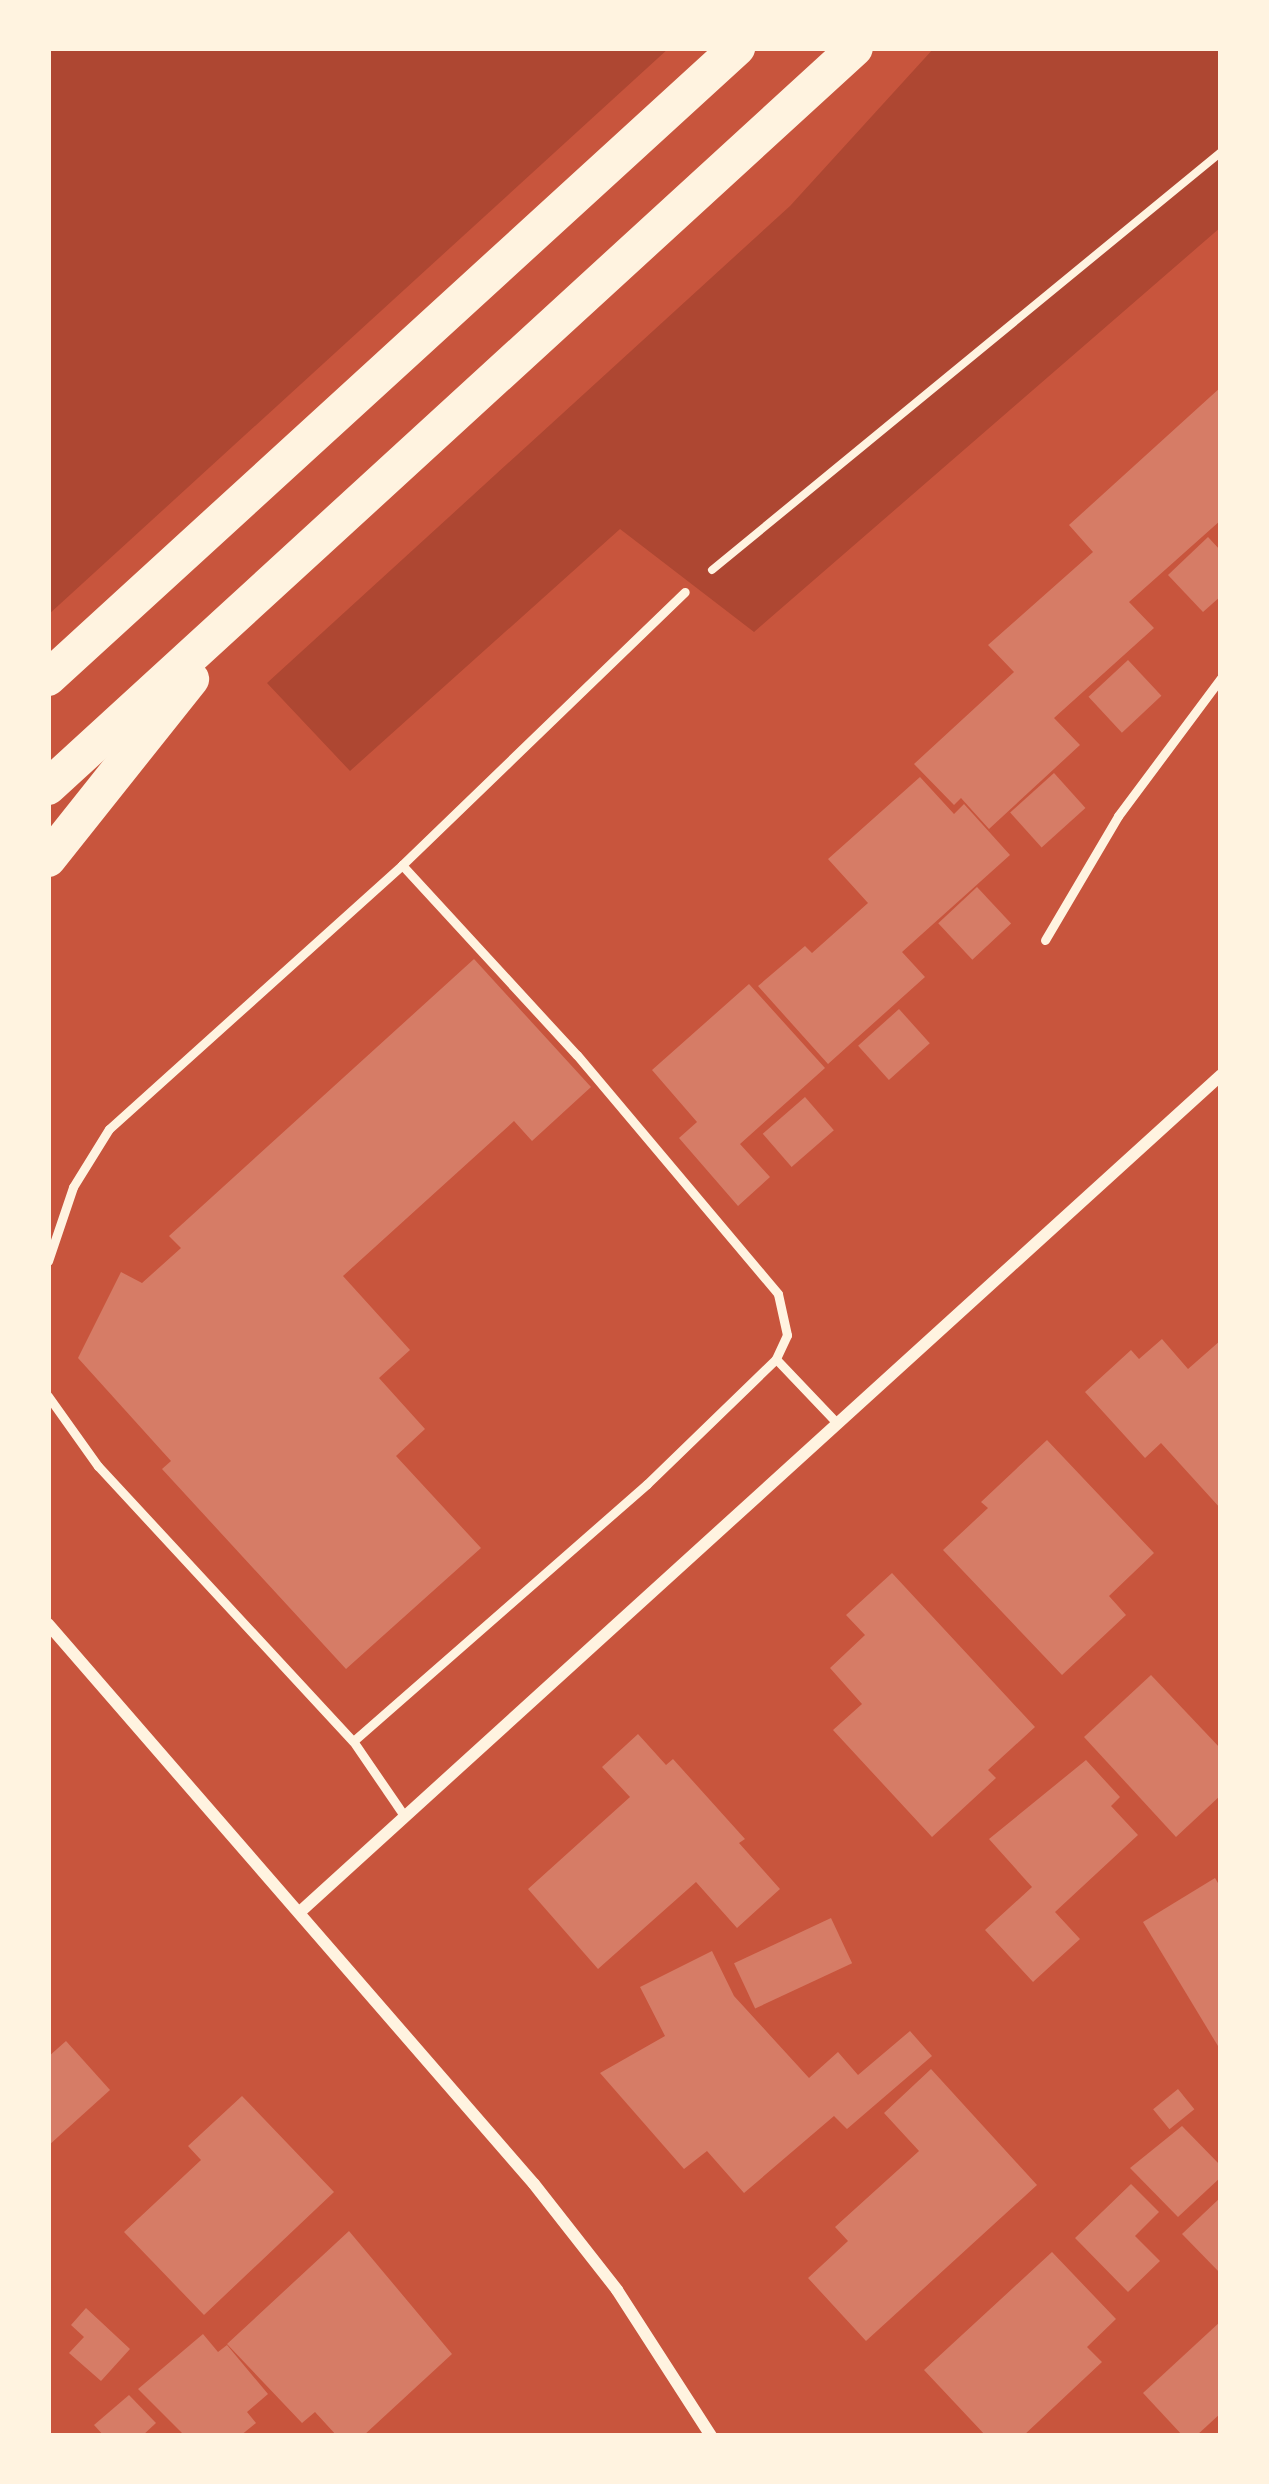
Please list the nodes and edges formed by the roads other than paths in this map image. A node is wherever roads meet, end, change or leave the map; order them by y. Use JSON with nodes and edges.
{"nodes":[{"id":1,"x":737,"y":48,"type":"edge"},
{"id":2,"x":855,"y":48,"type":"edge"},
{"id":3,"x":327,"y":531,"type":"junction"},
{"id":4,"x":685,"y":592,"type":"road end"},
{"id":5,"x":48,"y":678,"type":"edge"},
{"id":6,"x":1221,"y":678,"type":"edge"},
{"id":7,"x":48,"y":788,"type":"edge"},
{"id":8,"x":48,"y":859,"type":"edge"},
{"id":9,"x":402,"y":865,"type":"junction"},
{"id":10,"x":1045,"y":940,"type":"dead end"},
{"id":11,"x":1221,"y":1075,"type":"edge"},
{"id":12,"x":48,"y":1261,"type":"edge"},
{"id":13,"x":776,"y":1359,"type":"junction"},
{"id":14,"x":48,"y":1396,"type":"edge"},
{"id":15,"x":836,"y":1422,"type":"junction"},
{"id":16,"x":48,"y":1624,"type":"edge"},
{"id":17,"x":353,"y":1742,"type":"junction"},
{"id":18,"x":404,"y":1814,"type":"junction"},
{"id":19,"x":301,"y":1911,"type":"junction"},
{"id":20,"x":711,"y":2436,"type":"edge"}],
"edges":[{"from":1,"to":5,"type":"highway"},
{"from":2,"to":3,"type":"highway"},
{"from":3,"to":7,"type":"highway"},
{"from":3,"to":8,"type":"highway"},
{"from":4,"to":9,"type":"lane"},
{"from":6,"to":10,"type":"lane"},
{"from":9,"to":12,"type":"lane"},
{"from":9,"to":13,"type":"lane"},
{"from":11,"to":15,"type":"street"},
{"from":13,"to":15,"type":"lane"},
{"from":13,"to":17,"type":"lane"},
{"from":14,"to":17,"type":"lane"},
{"from":15,"to":18,"type":"street"},
{"from":16,"to":19,"type":"street"},
{"from":17,"to":18,"type":"lane"},
{"from":18,"to":19,"type":"street"},
{"from":19,"to":20,"type":"street"}]}
